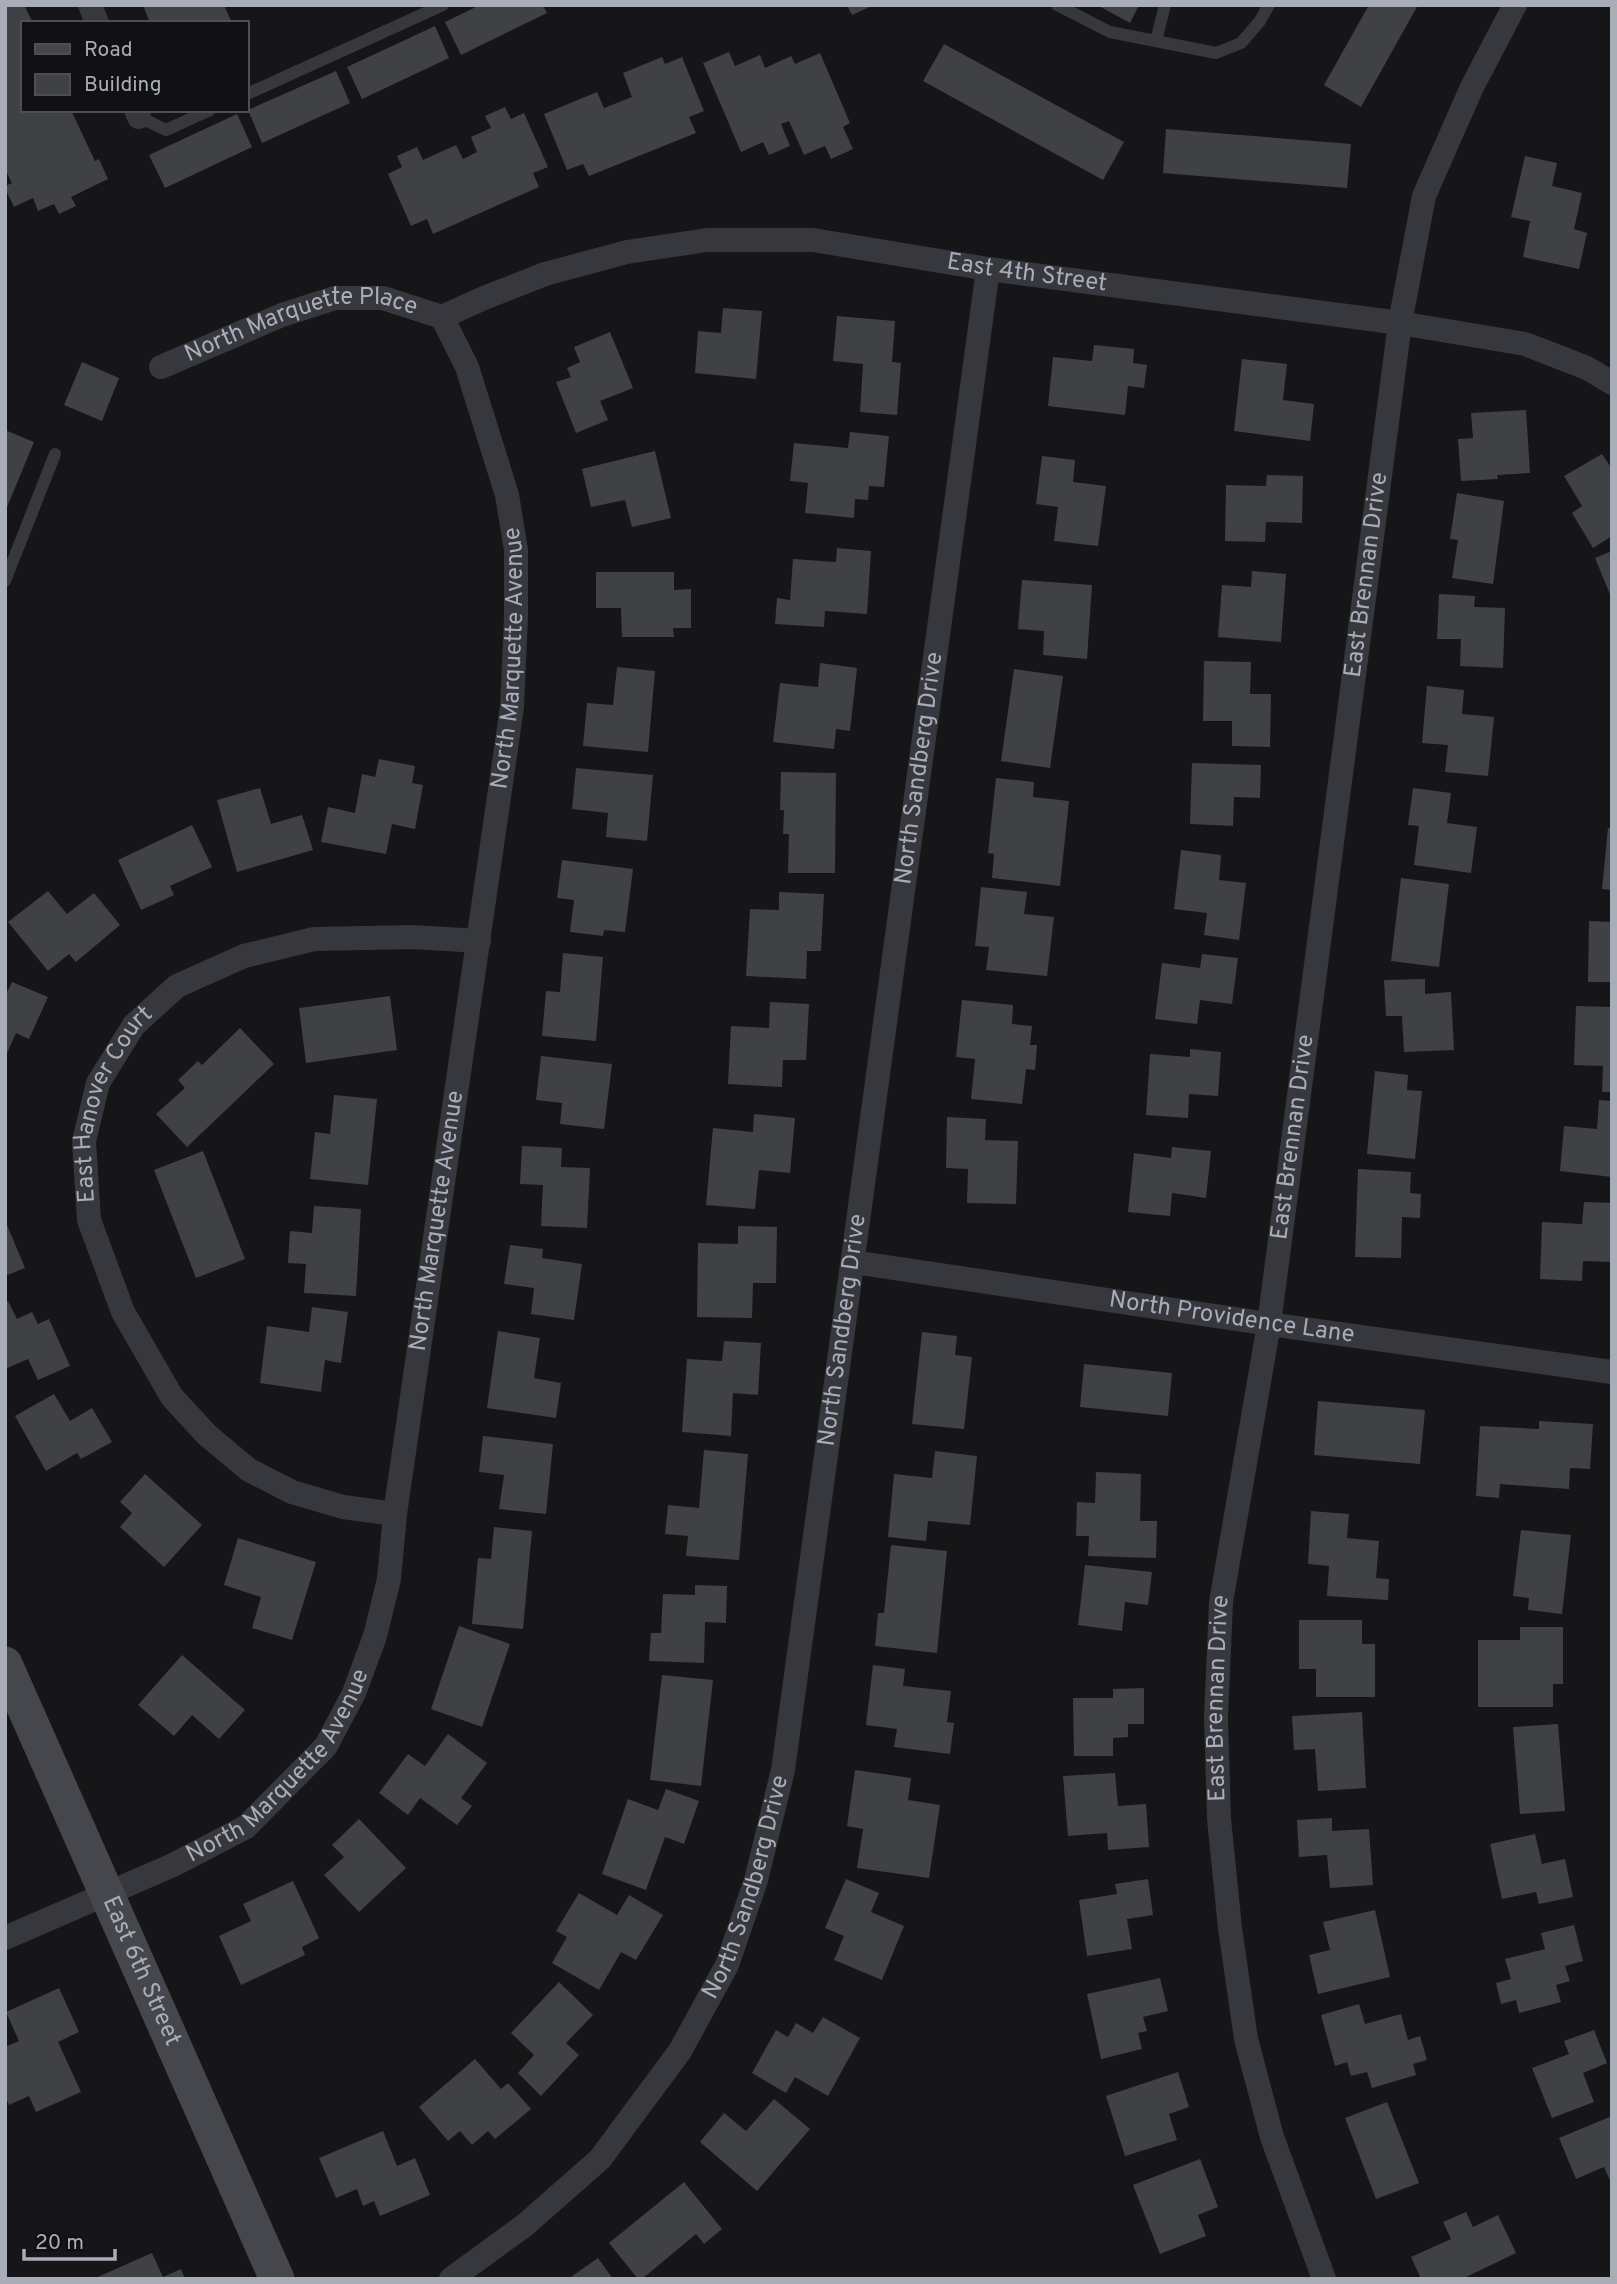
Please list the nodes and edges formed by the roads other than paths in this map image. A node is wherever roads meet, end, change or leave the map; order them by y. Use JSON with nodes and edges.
{"nodes":[{"id":1,"x":443,"y":5,"type":"edge"},
{"id":2,"x":1057,"y":5,"type":"edge"},
{"id":3,"x":1165,"y":5,"type":"edge"},
{"id":4,"x":1269,"y":5,"type":"edge"},
{"id":5,"x":1515,"y":5,"type":"edge"},
{"id":6,"x":1156,"y":41,"type":"junction"},
{"id":7,"x":248,"y":94,"type":"edge"},
{"id":8,"x":206,"y":112,"type":"edge"},
{"id":9,"x":137,"y":114,"type":"edge"},
{"id":10,"x":988,"y":269,"type":"junction"},
{"id":11,"x":442,"y":317,"type":"junction"},
{"id":12,"x":1400,"y":323,"type":"junction"},
{"id":13,"x":161,"y":367,"type":"dead end"},
{"id":14,"x":1612,"y":383,"type":"edge"},
{"id":15,"x":55,"y":454,"type":"dead end"},
{"id":16,"x":5,"y":581,"type":"edge"},
{"id":17,"x":480,"y":941,"type":"junction"},
{"id":18,"x":853,"y":1262,"type":"junction"},
{"id":19,"x":1269,"y":1324,"type":"junction"},
{"id":20,"x":1612,"y":1372,"type":"edge"},
{"id":21,"x":395,"y":1514,"type":"junction"},
{"id":22,"x":5,"y":1664,"type":"edge"},
{"id":23,"x":106,"y":1892,"type":"junction"},
{"id":24,"x":5,"y":1938,"type":"edge"},
{"id":25,"x":277,"y":2279,"type":"edge"},
{"id":26,"x":450,"y":2279,"type":"edge"},
{"id":27,"x":1324,"y":2279,"type":"edge"}],
"edges":[{"from":1,"to":7,"type":"lane"},
{"from":2,"to":6,"type":"lane"},
{"from":3,"to":6,"type":"lane"},
{"from":4,"to":6,"type":"lane"},
{"from":5,"to":12,"type":"street","name":"East Brennan Drive"},
{"from":8,"to":9,"type":"lane"},
{"from":10,"to":11,"type":"street","name":"East 4th Street"},
{"from":10,"to":12,"type":"street","name":"East 4th Street"},
{"from":10,"to":18,"type":"street","name":"North Sandberg Drive"},
{"from":11,"to":13,"type":"street","name":"North Marquette Place"},
{"from":11,"to":17,"type":"street","name":"North Marquette Avenue"},
{"from":12,"to":14,"type":"street","name":"East 4th Street"},
{"from":12,"to":19,"type":"street","name":"East Brennan Drive"},
{"from":15,"to":16,"type":"lane"},
{"from":17,"to":21,"type":"street","name":"North Marquette Avenue"},
{"from":17,"to":21,"type":"street","name":"East Hanover Court"},
{"from":18,"to":19,"type":"street","name":"North Providence Lane"},
{"from":18,"to":26,"type":"street","name":"North Sandberg Drive"},
{"from":19,"to":20,"type":"street","name":"North Providence Lane"},
{"from":19,"to":27,"type":"street","name":"East Brennan Drive"},
{"from":21,"to":23,"type":"street","name":"North Marquette Avenue"},
{"from":22,"to":23,"type":"main road","name":"East 6th Street"},
{"from":23,"to":24,"type":"street","name":"North Marquette Avenue"},
{"from":23,"to":25,"type":"main road","name":"East 6th Street"}]}
